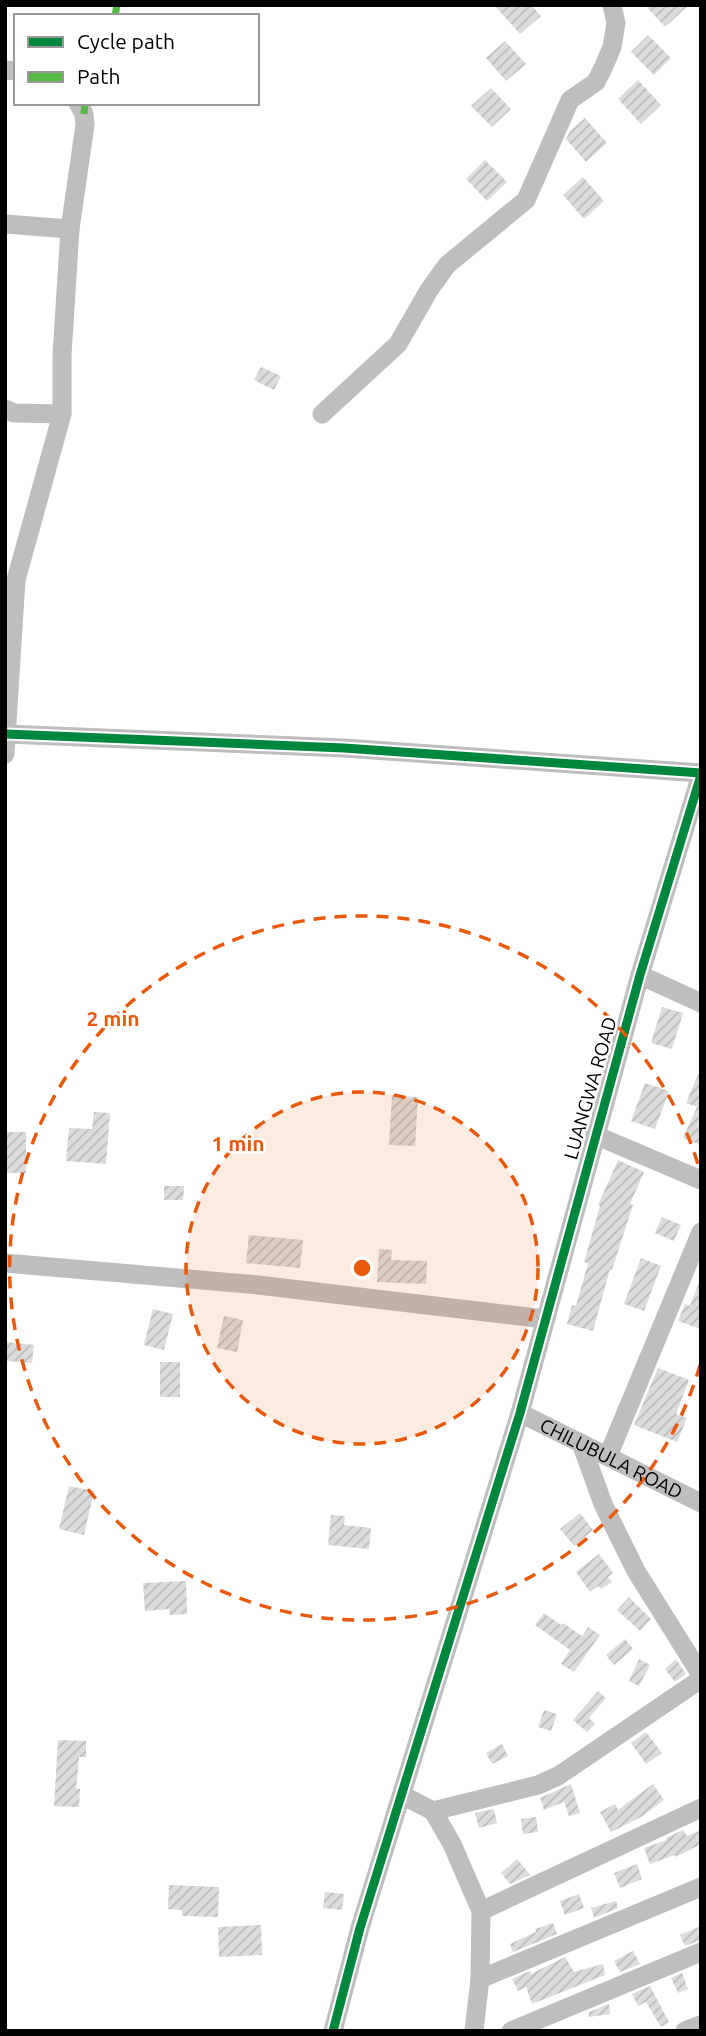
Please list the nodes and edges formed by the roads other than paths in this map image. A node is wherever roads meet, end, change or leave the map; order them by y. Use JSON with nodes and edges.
{"nodes":[{"id":1,"x":612,"y":5,"type":"edge"},
{"id":2,"x":79,"y":105,"type":"edge"},
{"id":3,"x":5,"y":224,"type":"edge"},
{"id":4,"x":70,"y":229,"type":"junction"},
{"id":5,"x":5,"y":409,"type":"edge"},
{"id":6,"x":62,"y":414,"type":"junction"},
{"id":7,"x":322,"y":414,"type":"dead end"},
{"id":8,"x":6,"y":734,"type":"edge"},
{"id":9,"x":5,"y":754,"type":"edge"},
{"id":10,"x":701,"y":774,"type":"edge"},
{"id":11,"x":692,"y":834,"type":"edge"},
{"id":12,"x":640,"y":975,"type":"junction"},
{"id":13,"x":701,"y":1003,"type":"edge"},
{"id":14,"x":595,"y":1135,"type":"junction"},
{"id":15,"x":701,"y":1180,"type":"edge"},
{"id":16,"x":701,"y":1232,"type":"edge"},
{"id":17,"x":5,"y":1263,"type":"edge"},
{"id":18,"x":545,"y":1319,"type":"junction"},
{"id":19,"x":520,"y":1413,"type":"junction"},
{"id":20,"x":581,"y":1443,"type":"junction"},
{"id":21,"x":608,"y":1456,"type":"junction"},
{"id":22,"x":701,"y":1503,"type":"edge"},
{"id":23,"x":699,"y":1669,"type":"edge"},
{"id":24,"x":402,"y":1795,"type":"junction"},
{"id":25,"x":701,"y":1808,"type":"edge"},
{"id":26,"x":433,"y":1811,"type":"junction"},
{"id":27,"x":701,"y":1887,"type":"edge"},
{"id":28,"x":481,"y":1911,"type":"junction"},
{"id":29,"x":701,"y":1952,"type":"edge"},
{"id":30,"x":480,"y":1979,"type":"junction"},
{"id":31,"x":701,"y":2025,"type":"edge"},
{"id":32,"x":333,"y":2031,"type":"edge"},
{"id":33,"x":474,"y":2031,"type":"edge"},
{"id":34,"x":511,"y":2031,"type":"edge"},
{"id":35,"x":685,"y":2031,"type":"edge"}],
"edges":[{"from":1,"to":7,"type":"street"},
{"from":2,"to":4,"type":"street"},
{"from":3,"to":4,"type":"street"},
{"from":4,"to":6,"type":"street"},
{"from":5,"to":6,"type":"street"},
{"from":6,"to":8,"type":"street"},
{"from":8,"to":9,"type":"street"},
{"from":8,"to":10,"type":"street"},
{"from":10,"to":11,"type":"street","name":"LUANGWA ROAD"},
{"from":11,"to":12,"type":"street","name":"LUANGWA ROAD"},
{"from":12,"to":13,"type":"street"},
{"from":12,"to":14,"type":"street","name":"LUANGWA ROAD"},
{"from":14,"to":15,"type":"street"},
{"from":14,"to":18,"type":"street","name":"LUANGWA ROAD"},
{"from":16,"to":21,"type":"street"},
{"from":17,"to":18,"type":"street"},
{"from":18,"to":19,"type":"street","name":"LUANGWA ROAD"},
{"from":19,"to":20,"type":"street","name":"CHILUBULA ROAD"},
{"from":19,"to":24,"type":"street","name":"LUANGWA ROAD"},
{"from":20,"to":21,"type":"street","name":"CHILUBULA ROAD"},
{"from":20,"to":23,"type":"street"},
{"from":21,"to":22,"type":"street","name":"CHILUBULA ROAD"},
{"from":23,"to":26,"type":"street"},
{"from":24,"to":26,"type":"street"},
{"from":24,"to":32,"type":"street","name":"LUANGWA ROAD"},
{"from":25,"to":28,"type":"street"},
{"from":26,"to":28,"type":"street"},
{"from":27,"to":30,"type":"street"},
{"from":28,"to":30,"type":"street"},
{"from":29,"to":34,"type":"street"},
{"from":30,"to":33,"type":"street"},
{"from":31,"to":35,"type":"street"}]}
